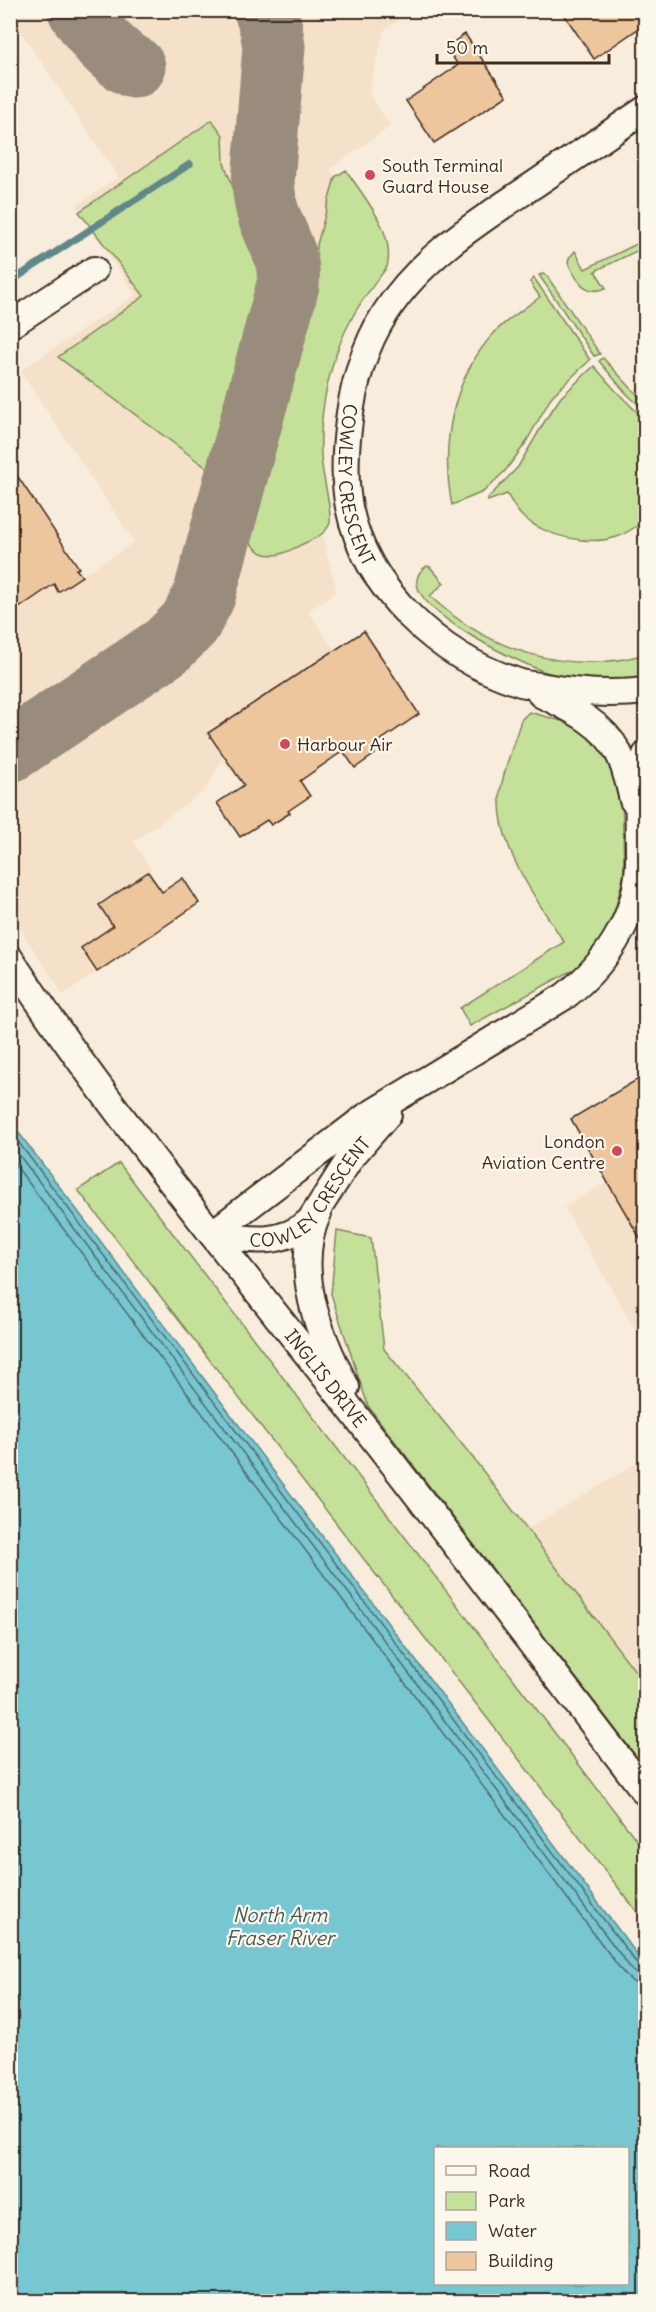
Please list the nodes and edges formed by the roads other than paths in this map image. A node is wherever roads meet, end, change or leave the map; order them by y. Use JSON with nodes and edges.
{"nodes":[{"id":1,"x":644,"y":110,"type":"edge"},
{"id":2,"x":94,"y":270,"type":"dead end"},
{"id":3,"x":10,"y":325,"type":"edge"},
{"id":4,"x":519,"y":682,"type":"junction"},
{"id":5,"x":645,"y":691,"type":"edge"},
{"id":6,"x":645,"y":755,"type":"edge"},
{"id":7,"x":638,"y":819,"type":"junction"},
{"id":8,"x":10,"y":959,"type":"edge"},
{"id":9,"x":411,"y":1090,"type":"junction"},
{"id":10,"x":324,"y":1200,"type":"junction"},
{"id":11,"x":213,"y":1234,"type":"junction"},
{"id":12,"x":373,"y":1437,"type":"junction"},
{"id":13,"x":645,"y":1793,"type":"edge"}],
"edges":[{"from":1,"to":4,"type":"street","name":"COWLEY CRESCENT"},
{"from":2,"to":3,"type":"street"},
{"from":4,"to":5,"type":"street","name":"COWLEY CRESCENT"},
{"from":4,"to":7,"type":"street"},
{"from":6,"to":7,"type":"street"},
{"from":7,"to":9,"type":"street","name":"COWLEY CRESCENT"},
{"from":8,"to":11,"type":"street","name":"INGLIS DRIVE"},
{"from":9,"to":10,"type":"street","name":"COWLEY CRESCENT"},
{"from":9,"to":11,"type":"street","name":"COWLEY CRESCENT"},
{"from":10,"to":11,"type":"street","name":"COWLEY CRESCENT"},
{"from":10,"to":12,"type":"street"},
{"from":11,"to":12,"type":"street","name":"INGLIS DRIVE"},
{"from":12,"to":13,"type":"street","name":"INGLIS DRIVE"}]}
